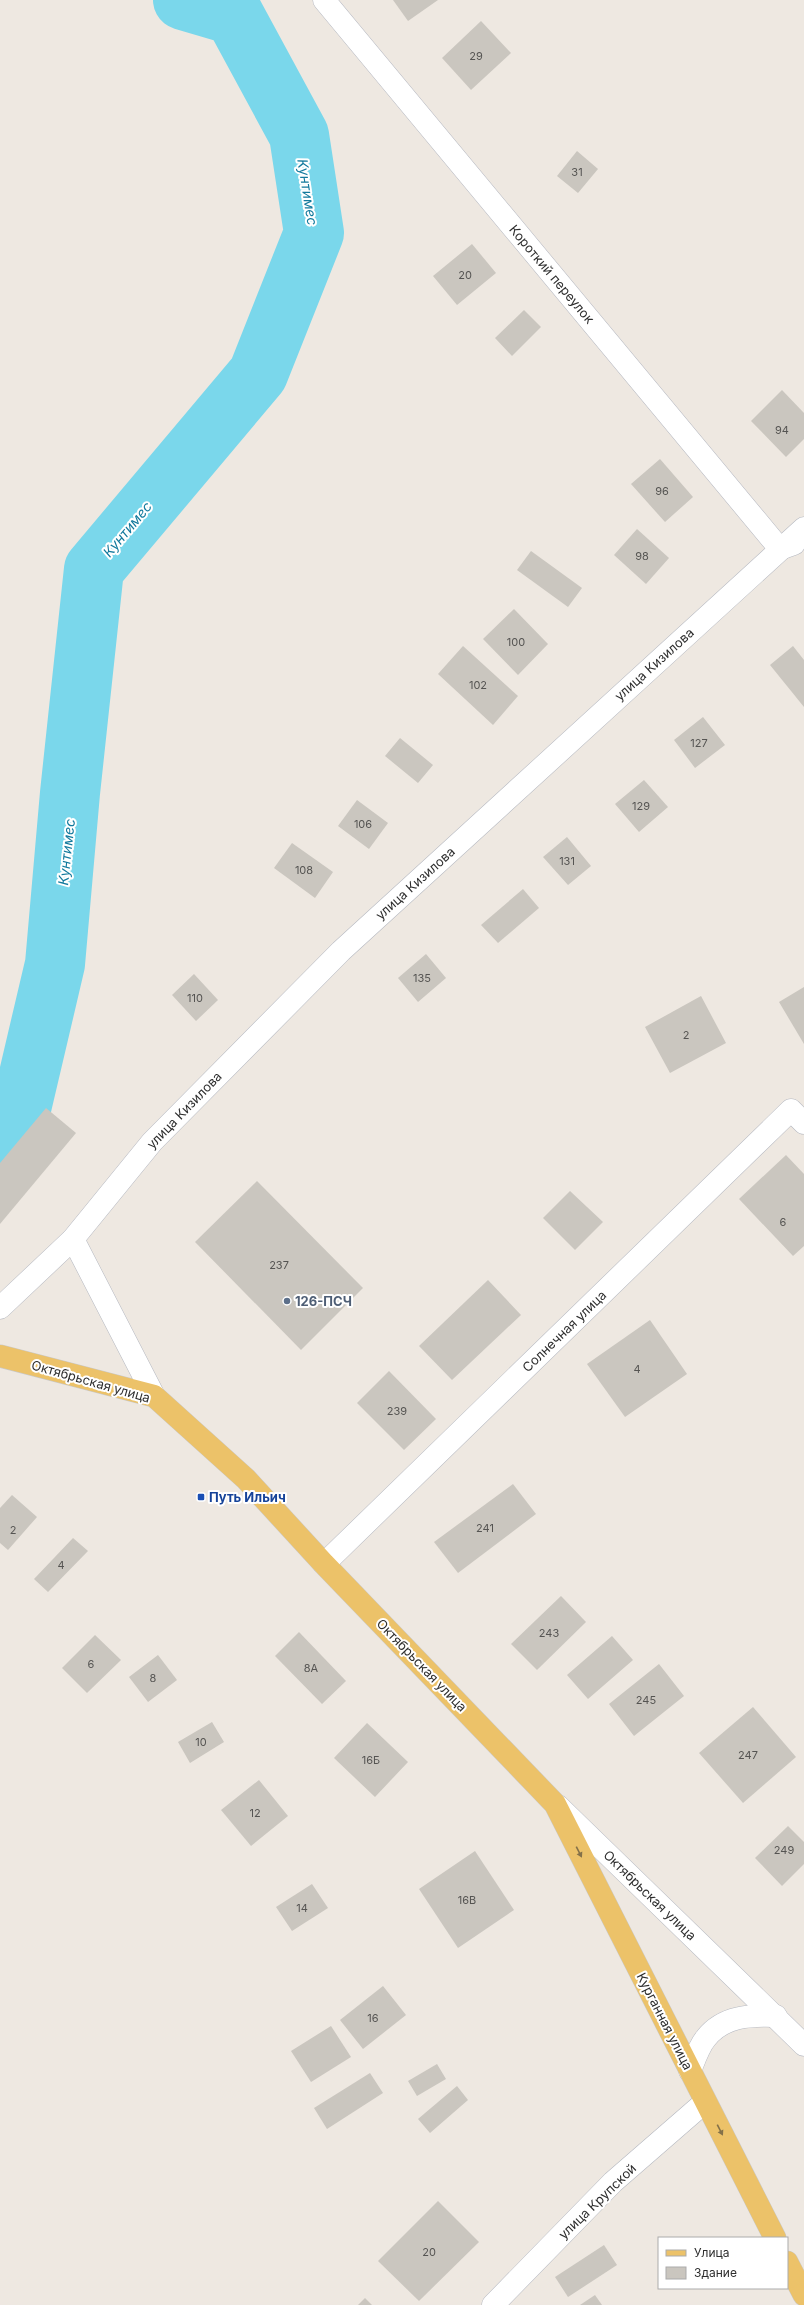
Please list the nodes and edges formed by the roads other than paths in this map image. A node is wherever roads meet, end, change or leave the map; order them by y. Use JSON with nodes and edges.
{"nodes":[{"id":1,"x":324,"y":0,"type":"edge"},
{"id":2,"x":804,"y":528,"type":"edge"},
{"id":3,"x":804,"y":541,"type":"edge"},
{"id":4,"x":780,"y":549,"type":"junction"},
{"id":5,"x":804,"y":1123,"type":"edge"},
{"id":6,"x":73,"y":1239,"type":"junction"},
{"id":7,"x":0,"y":1308,"type":"edge"},
{"id":8,"x":0,"y":1356,"type":"edge"},
{"id":9,"x":154,"y":1396,"type":"junction"},
{"id":10,"x":324,"y":1564,"type":"junction"},
{"id":11,"x":555,"y":1804,"type":"junction"},
{"id":12,"x":776,"y":2016,"type":"junction"},
{"id":13,"x":804,"y":2045,"type":"edge"},
{"id":14,"x":690,"y":2071,"type":"junction"},
{"id":15,"x":705,"y":2102,"type":"junction"},
{"id":16,"x":774,"y":2237,"type":"edge"},
{"id":17,"x":788,"y":2264,"type":"edge"},
{"id":18,"x":804,"y":2295,"type":"edge"},
{"id":19,"x":494,"y":2305,"type":"edge"}],
"edges":[{"from":1,"to":4,"type":"street","name":"Короткий переулок"},
{"from":2,"to":4,"type":"street","name":"улица Кизилова"},
{"from":3,"to":4,"type":"street","name":"улица Кизилова"},
{"from":4,"to":6,"type":"street","name":"улица Кизилова"},
{"from":5,"to":10,"type":"street","name":"Солнечная улица"},
{"from":6,"to":7,"type":"street","name":"улица Кизилова"},
{"from":6,"to":9,"type":"street"},
{"from":8,"to":9,"type":"main road","name":"Октябрьская улица"},
{"from":9,"to":10,"type":"main road","name":"Октябрьская улица"},
{"from":10,"to":11,"type":"main road","name":"Октябрьская улица"},
{"from":11,"to":12,"type":"street","name":"Октябрьская улица"},
{"from":11,"to":14,"type":"main road","name":"Курганная улица","one_way":true},
{"from":12,"to":13,"type":"street","name":"Октябрьская улица"},
{"from":12,"to":14,"type":"street"},
{"from":14,"to":15,"type":"main road","name":"Курганная улица"},
{"from":15,"to":16,"type":"main road","name":"Курганная улица","one_way":true},
{"from":15,"to":19,"type":"street","name":"улица Крупской"},
{"from":17,"to":18,"type":"main road"}]}
